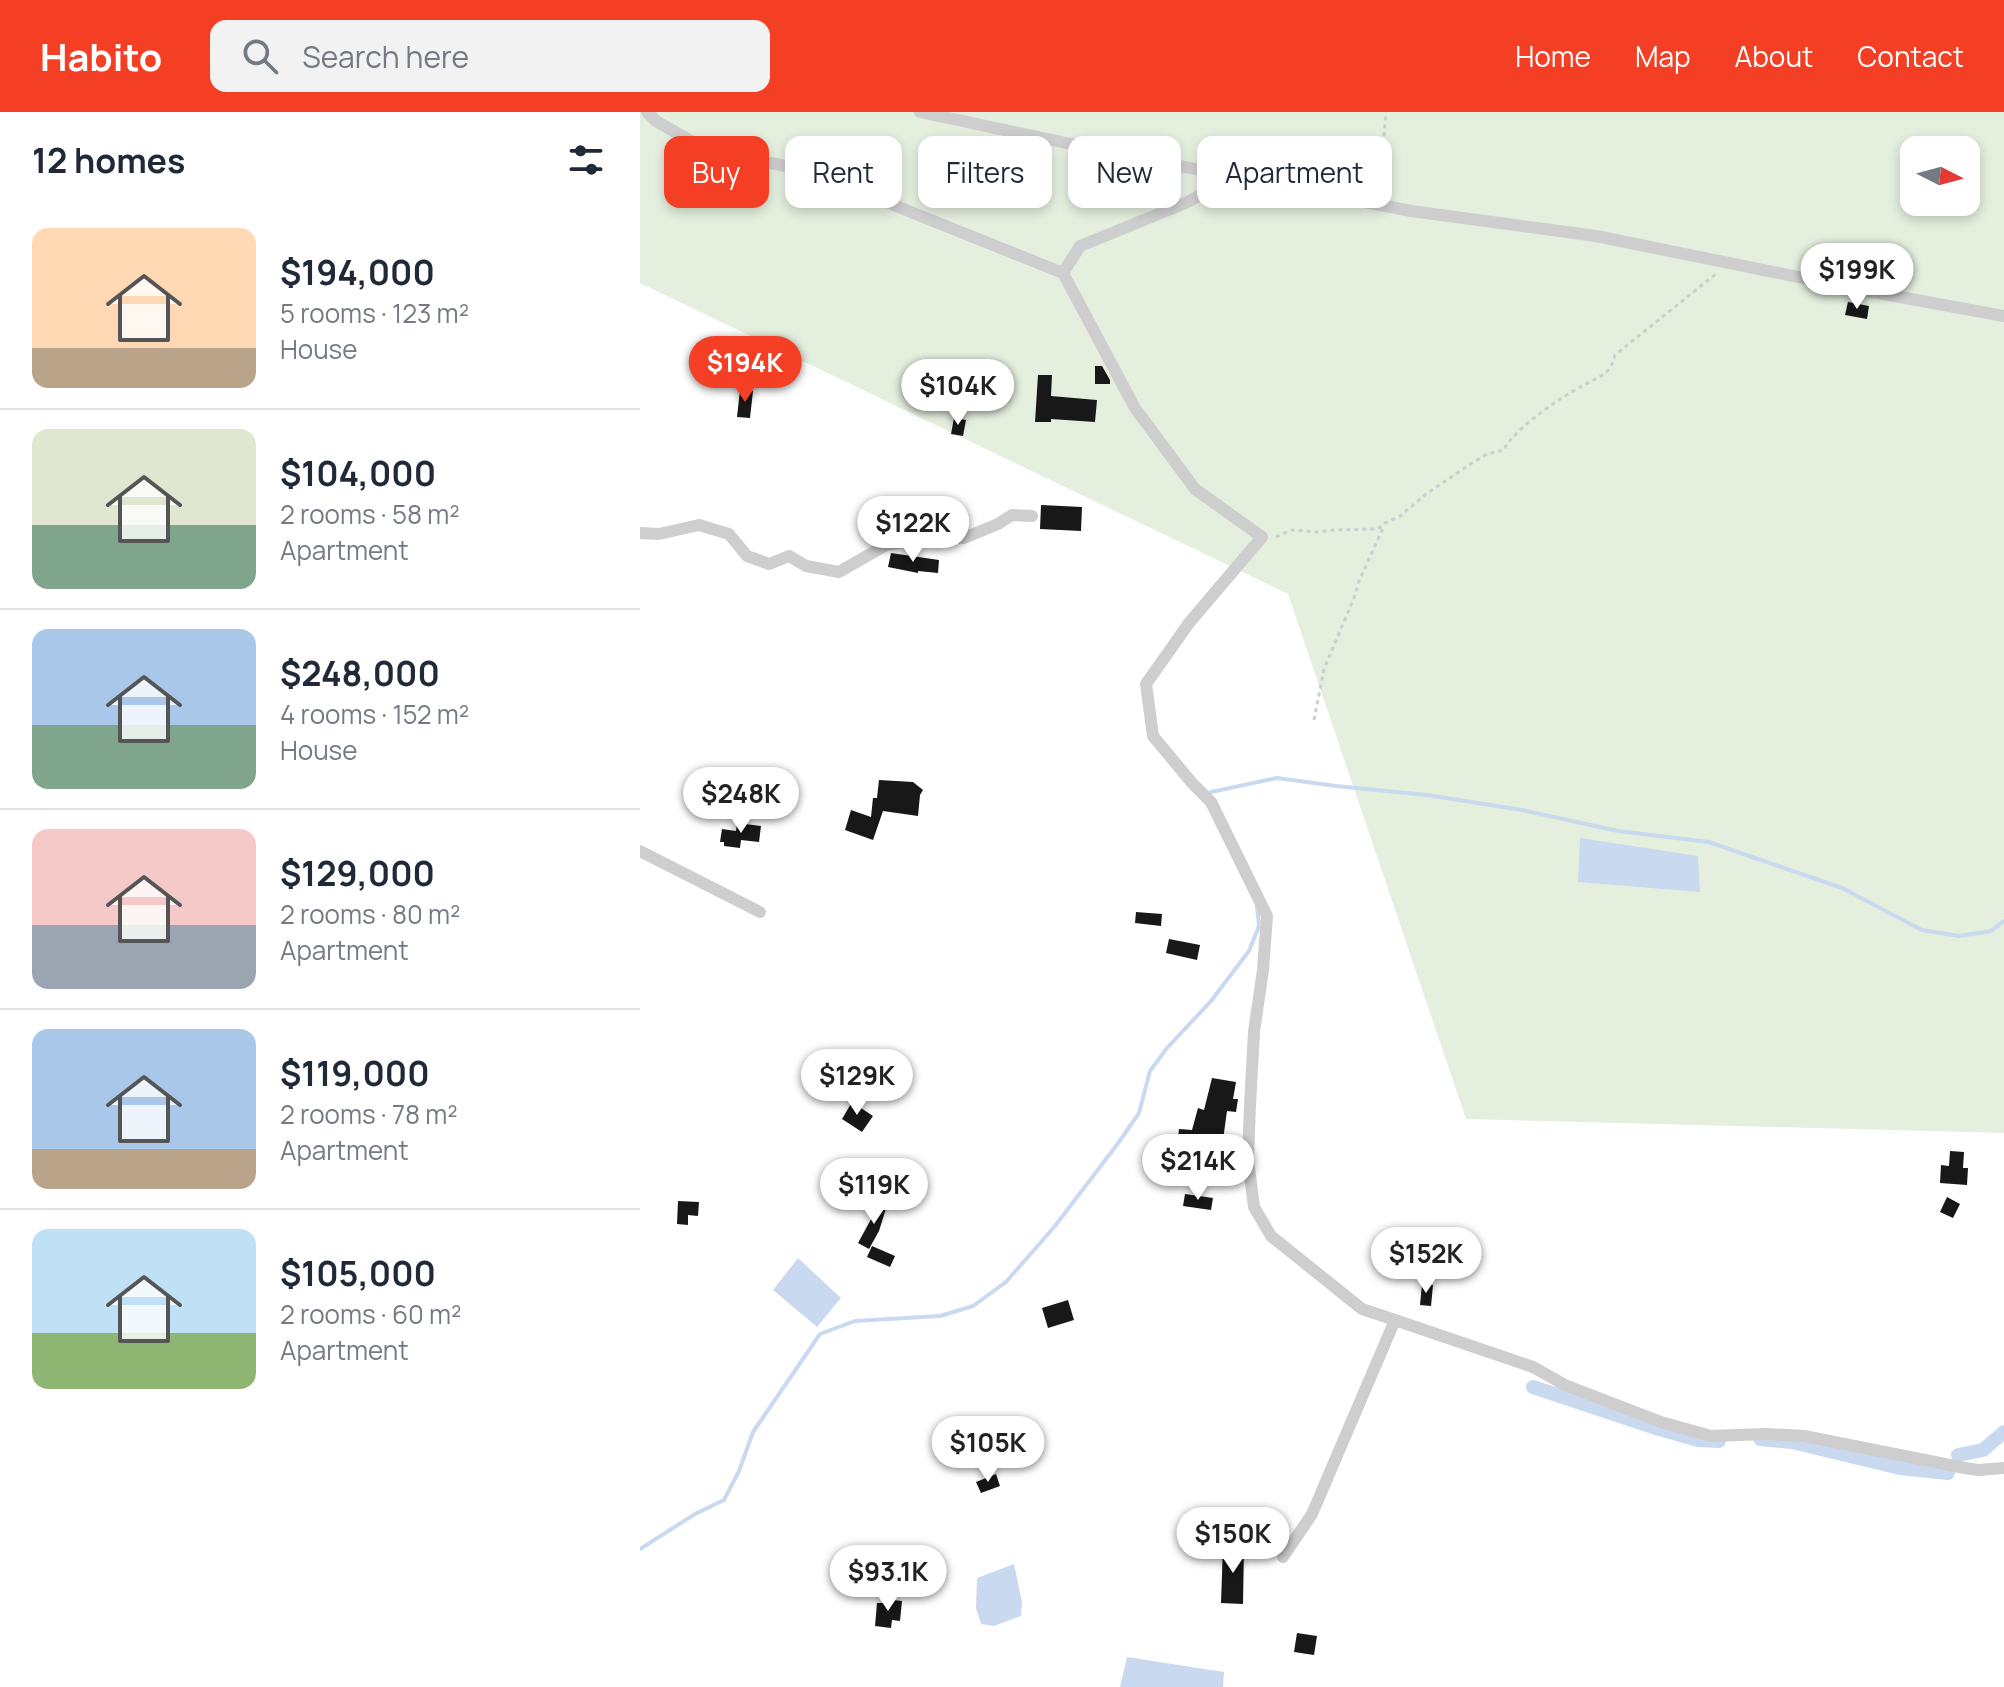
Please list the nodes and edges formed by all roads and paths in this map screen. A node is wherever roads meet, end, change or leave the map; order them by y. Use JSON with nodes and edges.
{"nodes":[{"id":1,"x":647,"y":112,"type":"edge"},
{"id":2,"x":920,"y":112,"type":"edge"},
{"id":3,"x":1386,"y":112,"type":"edge"},
{"id":4,"x":1384,"y":136,"type":"edge"},
{"id":5,"x":1197,"y":169,"type":"edge"},
{"id":6,"x":1197,"y":197,"type":"edge"},
{"id":7,"x":1392,"y":207,"type":"edge"},
{"id":8,"x":1730,"y":264,"type":"junction"},
{"id":9,"x":1063,"y":273,"type":"junction"},
{"id":10,"x":2004,"y":316,"type":"edge"},
{"id":11,"x":1032,"y":516,"type":"dead end"},
{"id":12,"x":1385,"y":523,"type":"junction"},
{"id":13,"x":640,"y":533,"type":"edge"},
{"id":14,"x":1277,"y":537,"type":"dead end"},
{"id":15,"x":1314,"y":720,"type":"dead end"},
{"id":16,"x":640,"y":851,"type":"edge"},
{"id":17,"x":760,"y":912,"type":"dead end"},
{"id":18,"x":1395,"y":1320,"type":"junction"},
{"id":19,"x":2004,"y":1468,"type":"edge"},
{"id":20,"x":1283,"y":1557,"type":"dead end"}],
"edges":[{"from":1,"to":9,"type":"street"},
{"from":2,"to":5,"type":"street"},
{"from":3,"to":4,"type":"path"},
{"from":6,"to":9,"type":"street"},
{"from":7,"to":8,"type":"street"},
{"from":8,"to":10,"type":"street"},
{"from":8,"to":12,"type":"path"},
{"from":9,"to":18,"type":"street"},
{"from":11,"to":13,"type":"street"},
{"from":12,"to":14,"type":"path"},
{"from":12,"to":15,"type":"path"},
{"from":16,"to":17,"type":"street"},
{"from":18,"to":19,"type":"street"},
{"from":18,"to":20,"type":"street"}]}
